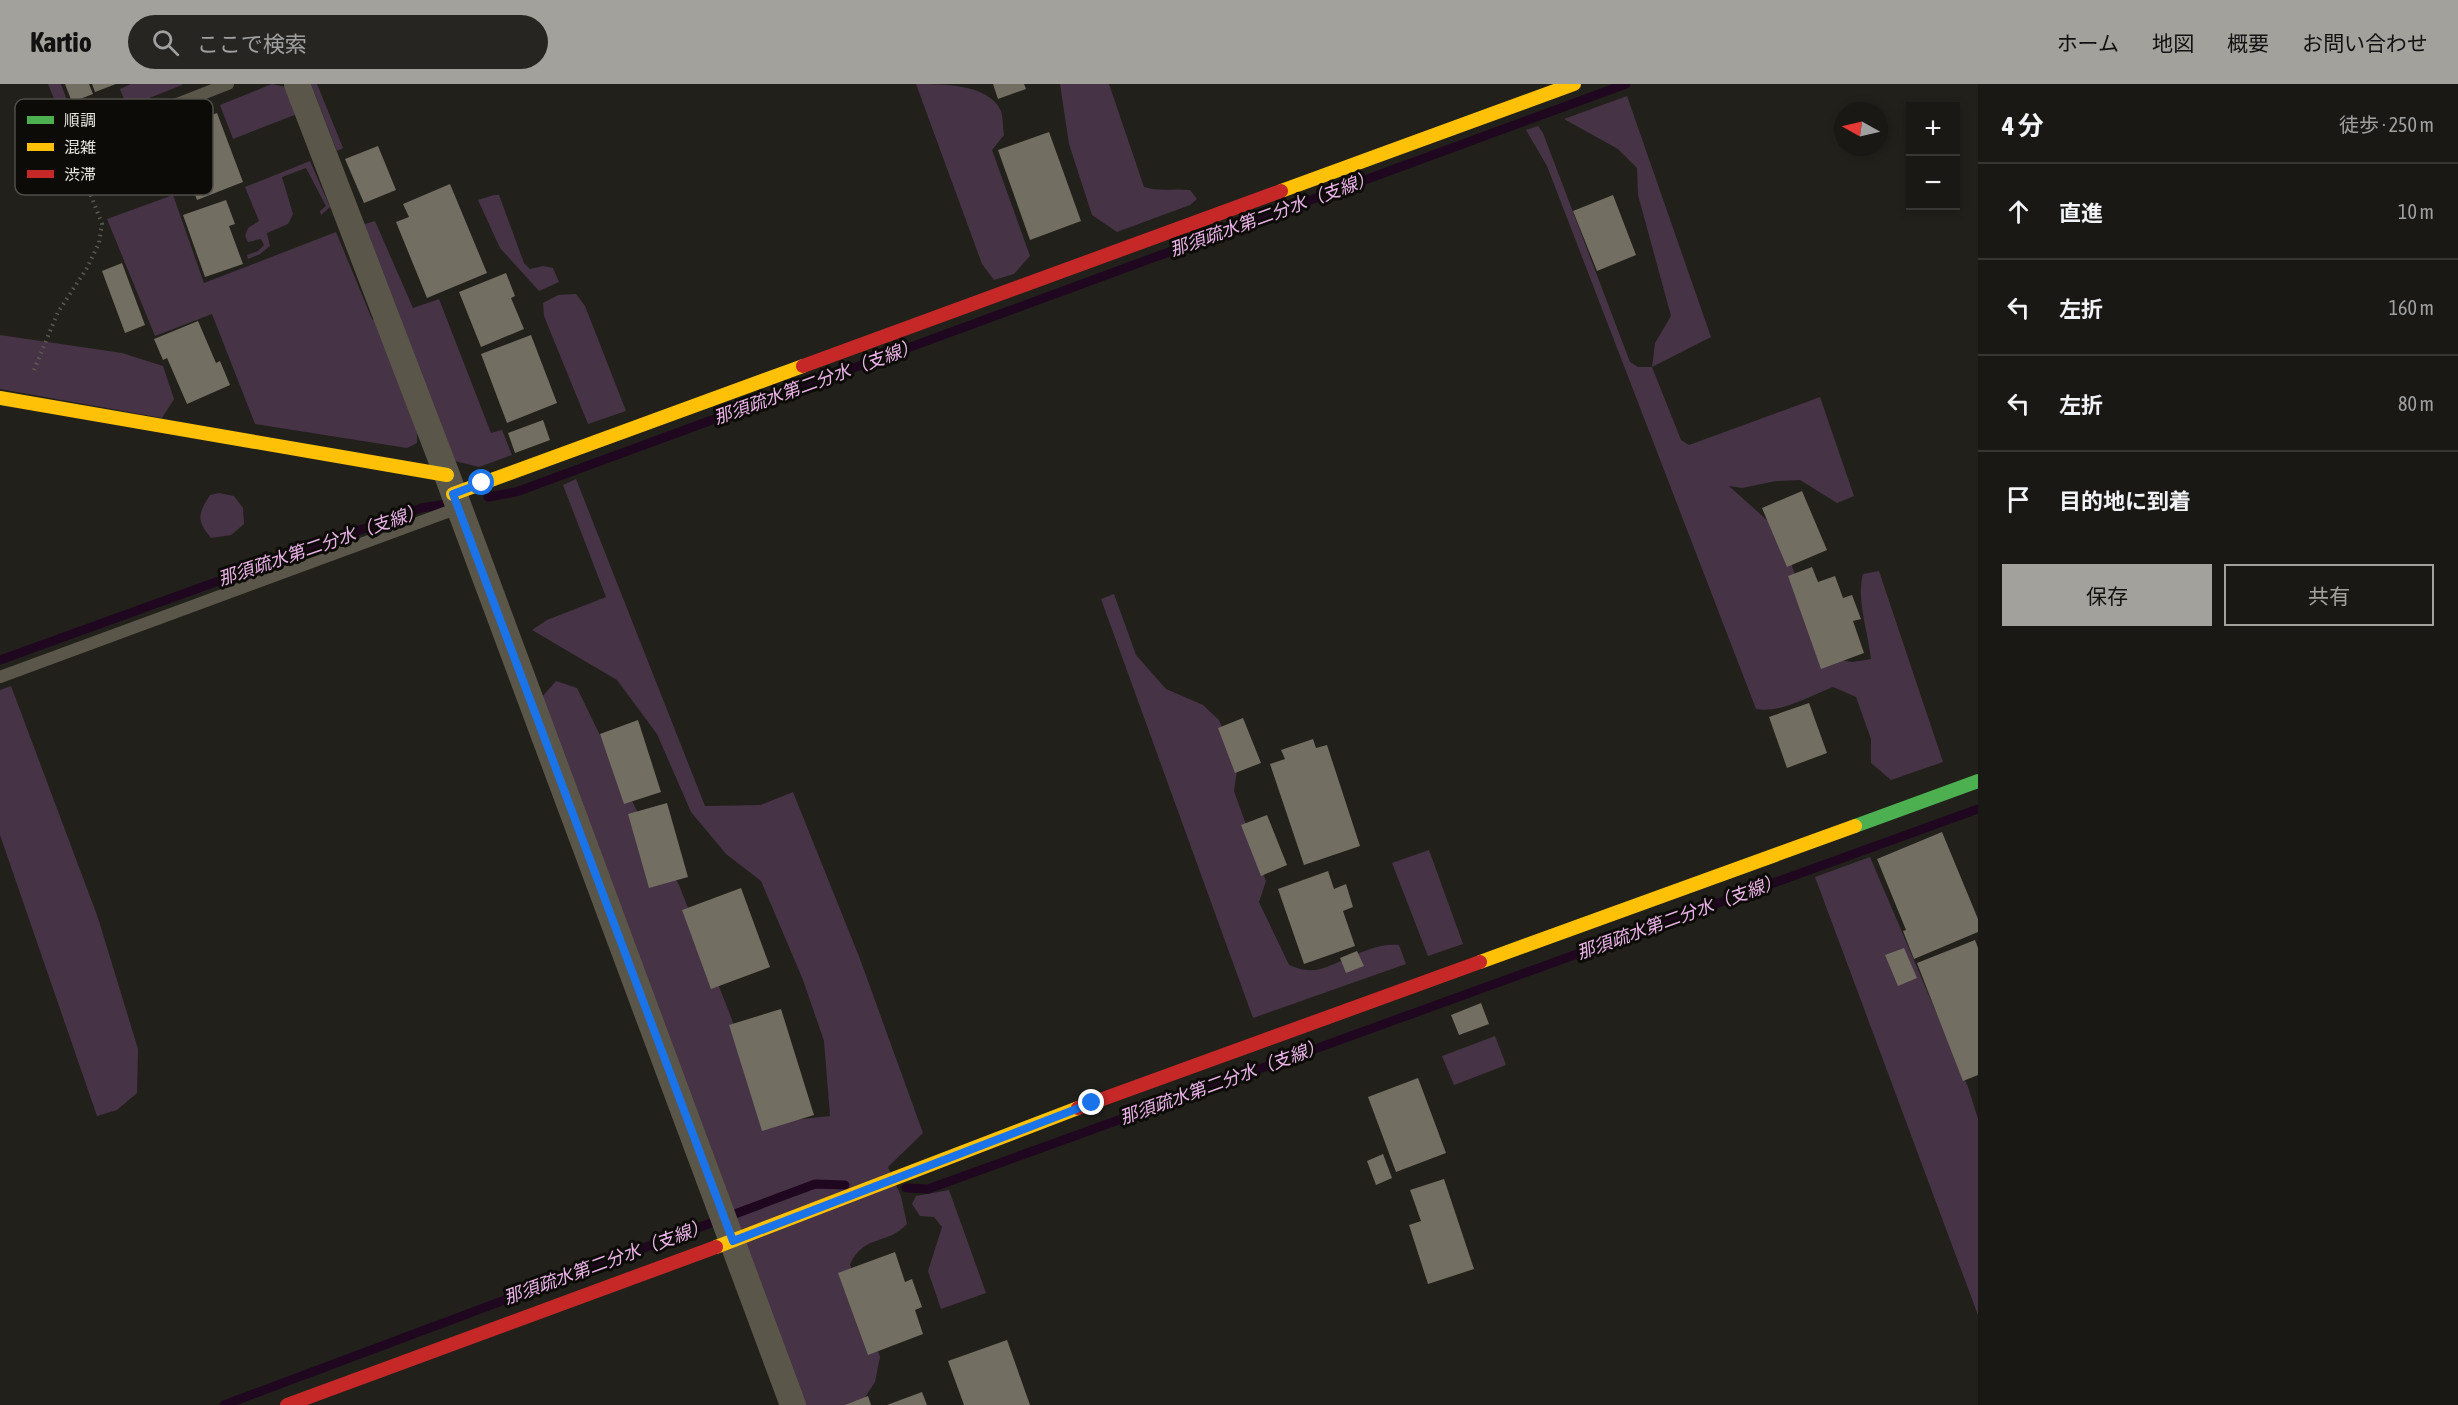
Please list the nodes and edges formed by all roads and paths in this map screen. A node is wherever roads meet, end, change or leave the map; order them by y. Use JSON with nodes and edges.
{"nodes":[{"id":1,"x":228,"y":84,"type":"edge"},
{"id":2,"x":297,"y":84,"type":"edge"},
{"id":3,"x":1574,"y":84,"type":"edge"},
{"id":4,"x":190,"y":99,"type":"edge"},
{"id":5,"x":91,"y":195,"type":"edge"},
{"id":6,"x":0,"y":398,"type":"edge"},
{"id":7,"x":26,"y":403,"type":"junction"},
{"id":8,"x":453,"y":492,"type":"junction"},
{"id":9,"x":0,"y":677,"type":"edge"},
{"id":10,"x":1978,"y":781,"type":"edge"},
{"id":11,"x":733,"y":1241,"type":"junction"},
{"id":12,"x":287,"y":1405,"type":"edge"},
{"id":13,"x":793,"y":1405,"type":"edge"}],
"edges":[{"from":1,"to":4,"type":"lane"},
{"from":2,"to":8,"type":"street"},
{"from":3,"to":8,"type":"street"},
{"from":5,"to":7,"type":"path"},
{"from":6,"to":7,"type":"street"},
{"from":7,"to":8,"type":"street"},
{"from":8,"to":9,"type":"lane"},
{"from":8,"to":11,"type":"street"},
{"from":10,"to":11,"type":"street"},
{"from":11,"to":12,"type":"street"},
{"from":11,"to":13,"type":"street"}]}
